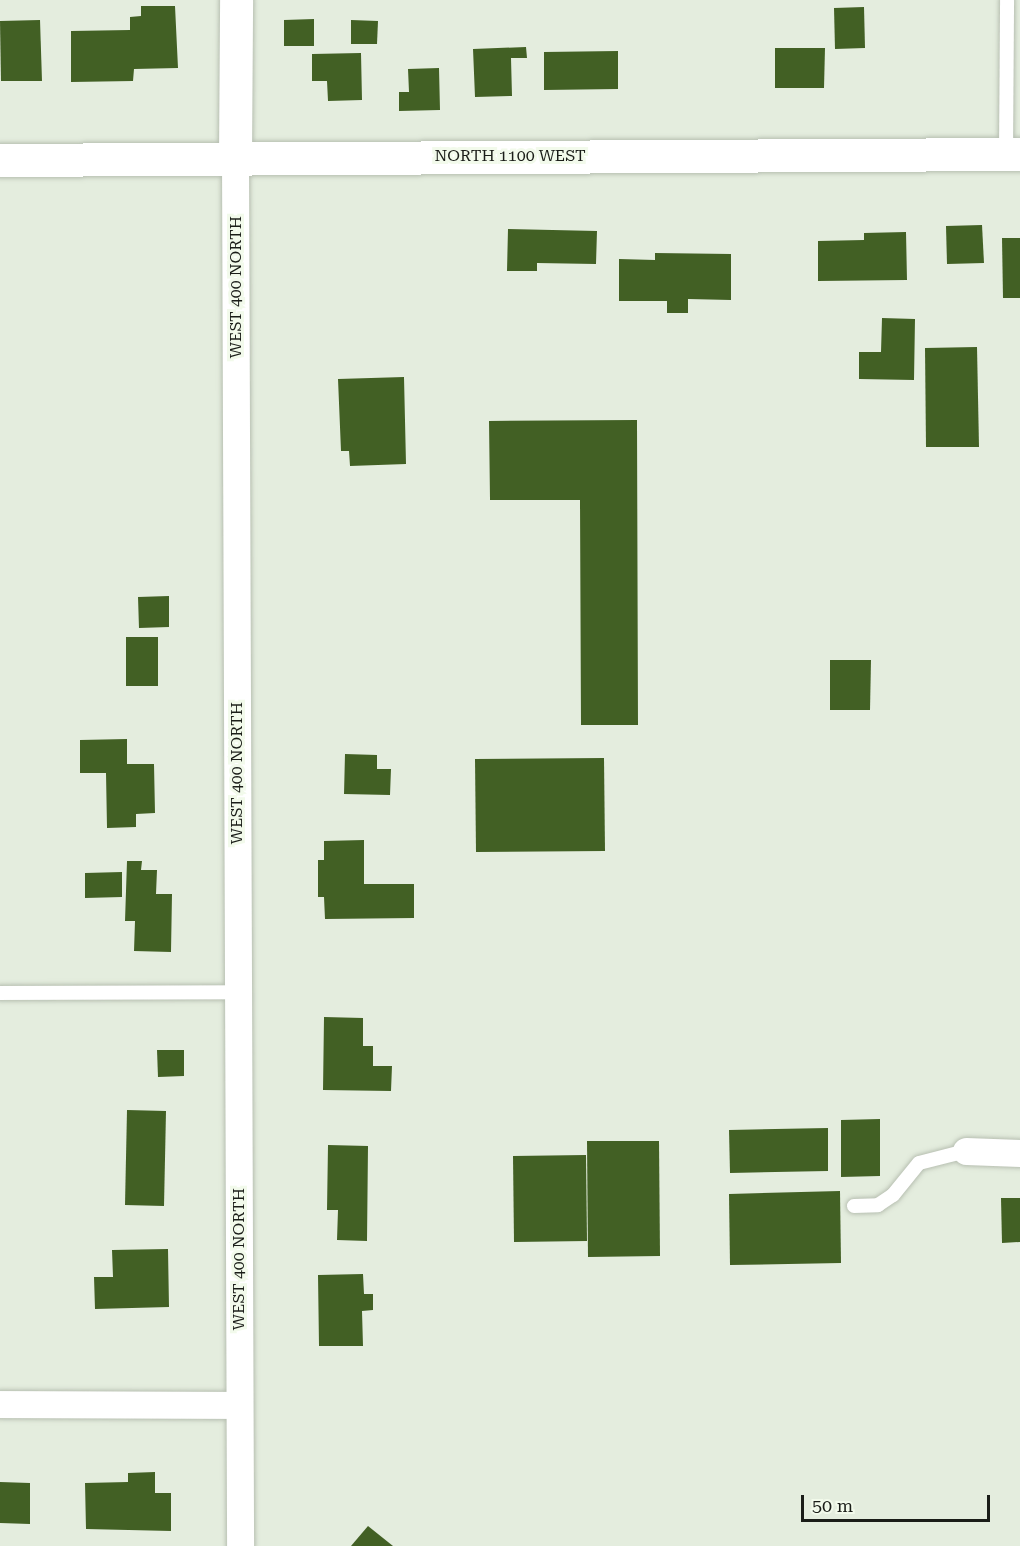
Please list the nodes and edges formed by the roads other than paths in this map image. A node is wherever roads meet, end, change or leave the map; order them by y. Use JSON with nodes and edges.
{"nodes":[{"id":1,"x":236,"y":0,"type":"edge"},
{"id":2,"x":1007,"y":0,"type":"edge"},
{"id":3,"x":1013,"y":154,"type":"edge"},
{"id":4,"x":235,"y":158,"type":"junction"},
{"id":5,"x":0,"y":160,"type":"edge"},
{"id":6,"x":238,"y":992,"type":"junction"},
{"id":7,"x":0,"y":993,"type":"edge"},
{"id":8,"x":966,"y":1151,"type":"joint"},
{"id":9,"x":1020,"y":1153,"type":"edge"},
{"id":10,"x":854,"y":1206,"type":"dead end"},
{"id":11,"x":0,"y":1404,"type":"edge"},
{"id":12,"x":239,"y":1405,"type":"junction"},
{"id":13,"x":240,"y":1546,"type":"edge"}],
"edges":[{"from":1,"to":4,"type":"street","name":"WEST 400 NORTH"},
{"from":2,"to":3,"type":"lane"},
{"from":3,"to":4,"type":"street","name":"NORTH 1100 WEST"},
{"from":4,"to":5,"type":"street","name":"NORTH 1100 WEST"},
{"from":4,"to":6,"type":"street","name":"WEST 400 NORTH"},
{"from":6,"to":7,"type":"lane"},
{"from":6,"to":12,"type":"street","name":"WEST 400 NORTH"},
{"from":8,"to":9,"type":"street"},
{"from":8,"to":10,"type":"lane"},
{"from":11,"to":12,"type":"street"},
{"from":12,"to":13,"type":"street","name":"WEST 400 NORTH"}]}
